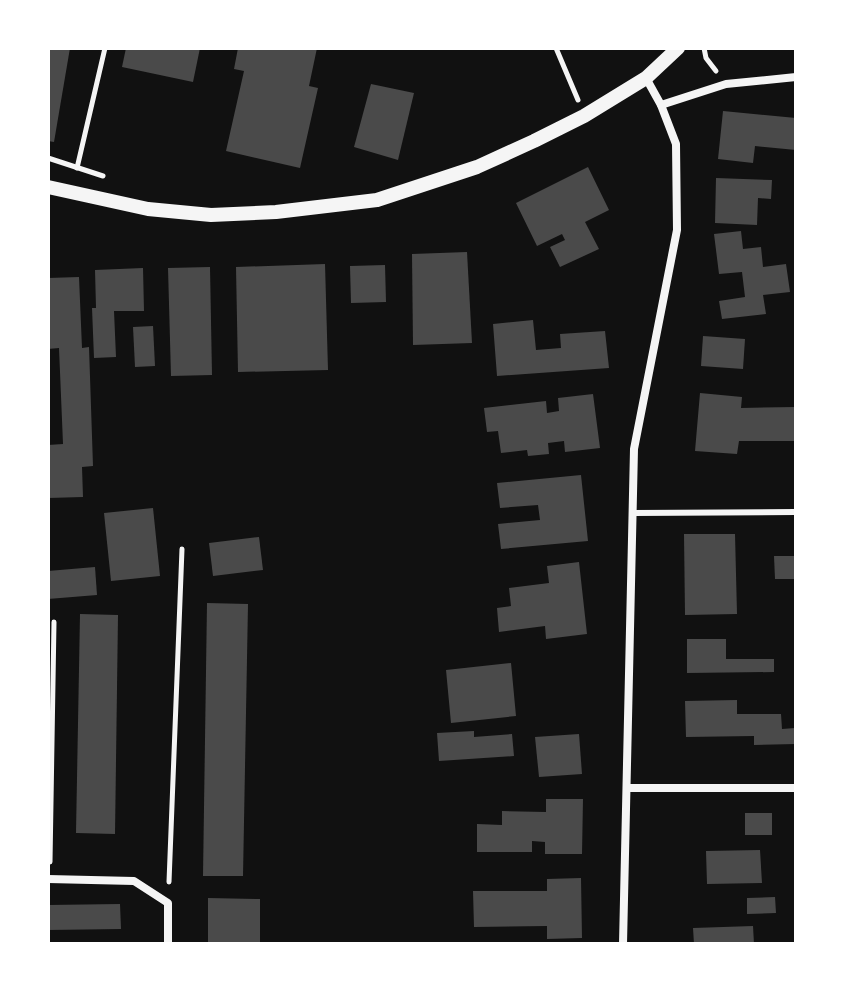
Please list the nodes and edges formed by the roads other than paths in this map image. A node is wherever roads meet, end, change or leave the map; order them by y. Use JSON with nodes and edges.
{"nodes":[{"id":1,"x":678,"y":48,"type":"edge"},
{"id":2,"x":796,"y":77,"type":"edge"},
{"id":3,"x":646,"y":78,"type":"junction"},
{"id":4,"x":661,"y":105,"type":"junction"},
{"id":5,"x":48,"y":187,"type":"edge"},
{"id":6,"x":796,"y":512,"type":"edge"},
{"id":7,"x":633,"y":513,"type":"junction"},
{"id":8,"x":627,"y":788,"type":"junction"},
{"id":9,"x":796,"y":788,"type":"edge"},
{"id":10,"x":49,"y":879,"type":"edge"},
{"id":11,"x":168,"y":944,"type":"edge"},
{"id":12,"x":623,"y":944,"type":"edge"}],
"edges":[{"from":1,"to":3,"type":"street"},
{"from":2,"to":4,"type":"street"},
{"from":3,"to":4,"type":"street"},
{"from":3,"to":5,"type":"street"},
{"from":4,"to":7,"type":"street"},
{"from":6,"to":7,"type":"lane"},
{"from":7,"to":8,"type":"street"},
{"from":8,"to":9,"type":"street"},
{"from":8,"to":12,"type":"street"},
{"from":10,"to":11,"type":"street"}]}
